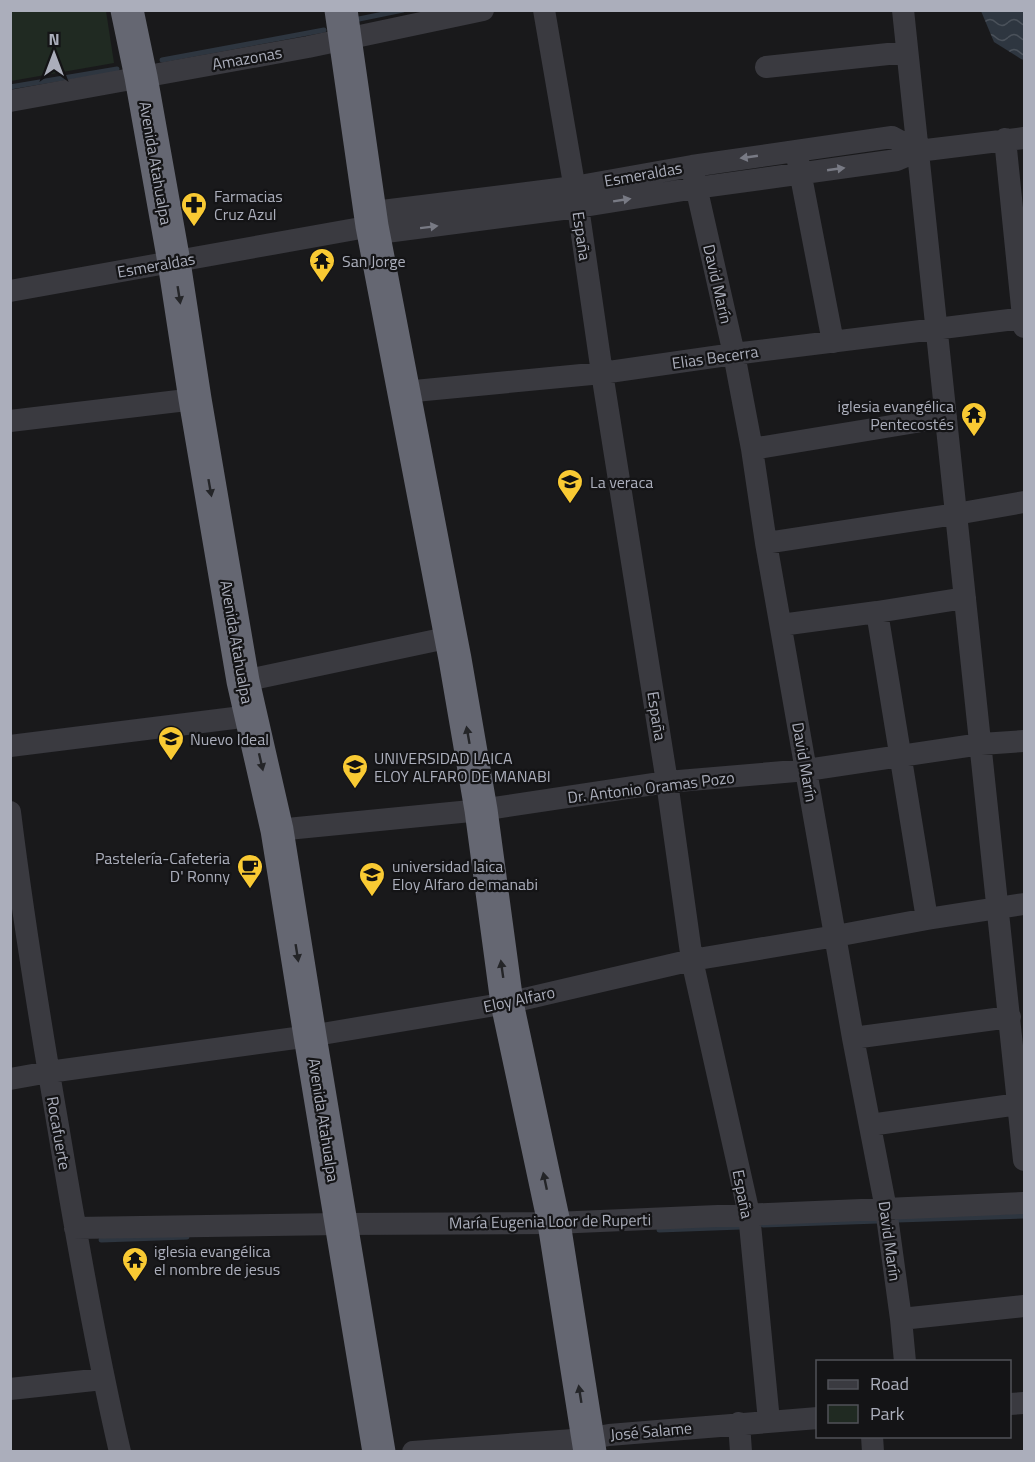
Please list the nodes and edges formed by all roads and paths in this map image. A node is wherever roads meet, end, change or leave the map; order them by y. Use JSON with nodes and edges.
{"nodes":[{"id":1,"x":127,"y":10,"type":"edge"},
{"id":2,"x":483,"y":10,"type":"edge"},
{"id":3,"x":544,"y":10,"type":"edge"},
{"id":4,"x":903,"y":10,"type":"edge"},
{"id":5,"x":344,"y":25,"type":"edge"},
{"id":6,"x":908,"y":52,"type":"junction"},
{"id":7,"x":766,"y":67,"type":"dead end"},
{"id":8,"x":141,"y":77,"type":"junction"},
{"id":9,"x":10,"y":101,"type":"edge"},
{"id":10,"x":1015,"y":138,"type":"edge"},
{"id":11,"x":796,"y":151,"type":"junction"},
{"id":12,"x":918,"y":151,"type":"junction"},
{"id":13,"x":692,"y":166,"type":"junction"},
{"id":14,"x":801,"y":174,"type":"junction"},
{"id":15,"x":696,"y":188,"type":"junction"},
{"id":16,"x":576,"y":197,"type":"junction"},
{"id":17,"x":372,"y":226,"type":"junction"},
{"id":18,"x":174,"y":262,"type":"junction"},
{"id":19,"x":10,"y":291,"type":"edge"},
{"id":20,"x":1024,"y":321,"type":"edge"},
{"id":21,"x":937,"y":329,"type":"junction"},
{"id":22,"x":833,"y":342,"type":"junction"},
{"id":23,"x":734,"y":354,"type":"junction"},
{"id":24,"x":602,"y":373,"type":"junction"},
{"id":25,"x":404,"y":392,"type":"junction"},
{"id":26,"x":195,"y":399,"type":"junction"},
{"id":27,"x":946,"y":417,"type":"junction"},
{"id":28,"x":10,"y":421,"type":"edge"},
{"id":29,"x":752,"y":449,"type":"junction"},
{"id":30,"x":1024,"y":502,"type":"edge"},
{"id":31,"x":956,"y":514,"type":"junction"},
{"id":32,"x":766,"y":543,"type":"junction"},
{"id":33,"x":965,"y":598,"type":"junction"},
{"id":34,"x":877,"y":612,"type":"junction"},
{"id":35,"x":781,"y":625,"type":"junction"},
{"id":36,"x":451,"y":637,"type":"junction"},
{"id":37,"x":243,"y":681,"type":"junction"},
{"id":38,"x":250,"y":716,"type":"junction"},
{"id":39,"x":1024,"y":741,"type":"edge"},
{"id":40,"x":981,"y":744,"type":"junction"},
{"id":41,"x":10,"y":746,"type":"edge"},
{"id":42,"x":900,"y":755,"type":"junction"},
{"id":43,"x":807,"y":770,"type":"junction"},
{"id":44,"x":667,"y":782,"type":"junction"},
{"id":45,"x":481,"y":810,"type":"junction"},
{"id":46,"x":10,"y":812,"type":"edge"},
{"id":47,"x":277,"y":830,"type":"junction"},
{"id":48,"x":14,"y":862,"type":"edge"},
{"id":49,"x":1024,"y":904,"type":"edge"},
{"id":50,"x":998,"y":907,"type":"junction"},
{"id":51,"x":927,"y":918,"type":"junction"},
{"id":52,"x":836,"y":936,"type":"junction"},
{"id":53,"x":692,"y":960,"type":"junction"},
{"id":54,"x":507,"y":1003,"type":"junction"},
{"id":55,"x":1010,"y":1017,"type":"junction"},
{"id":56,"x":310,"y":1036,"type":"junction"},
{"id":57,"x":853,"y":1038,"type":"junction"},
{"id":58,"x":49,"y":1072,"type":"junction"},
{"id":59,"x":10,"y":1079,"type":"edge"},
{"id":60,"x":1018,"y":1104,"type":"junction"},
{"id":61,"x":870,"y":1125,"type":"junction"},
{"id":62,"x":1024,"y":1160,"type":"edge"},
{"id":63,"x":1024,"y":1203,"type":"edge"},
{"id":64,"x":886,"y":1209,"type":"junction"},
{"id":65,"x":749,"y":1215,"type":"junction"},
{"id":66,"x":554,"y":1223,"type":"junction"},
{"id":67,"x":340,"y":1224,"type":"junction"},
{"id":68,"x":75,"y":1228,"type":"junction"},
{"id":69,"x":1024,"y":1306,"type":"edge"},
{"id":70,"x":901,"y":1319,"type":"junction"},
{"id":71,"x":905,"y":1360,"type":"edge"},
{"id":72,"x":103,"y":1378,"type":"junction"},
{"id":73,"x":10,"y":1389,"type":"edge"},
{"id":74,"x":816,"y":1418,"type":"edge"},
{"id":75,"x":769,"y":1421,"type":"junction"},
{"id":76,"x":739,"y":1423,"type":"junction"},
{"id":77,"x":589,"y":1445,"type":"edge"},
{"id":78,"x":381,"y":1451,"type":"edge"},
{"id":79,"x":120,"y":1452,"type":"edge"},
{"id":80,"x":413,"y":1452,"type":"edge"},
{"id":81,"x":741,"y":1452,"type":"edge"}],
"edges":[{"from":1,"to":8,"type":"highway","name":"Avenida Atahualpa"},
{"from":2,"to":5,"type":"street","name":"Amazonas"},
{"from":3,"to":16,"type":"street","name":"España"},
{"from":4,"to":6,"type":"street"},
{"from":5,"to":8,"type":"street","name":"Amazonas"},
{"from":5,"to":17,"type":"highway"},
{"from":6,"to":7,"type":"street"},
{"from":6,"to":12,"type":"street"},
{"from":8,"to":9,"type":"street","name":"Amazonas"},
{"from":8,"to":18,"type":"highway","name":"Avenida Atahualpa"},
{"from":10,"to":12,"type":"street","name":"Esmeraldas"},
{"from":10,"to":20,"type":"street"},
{"from":11,"to":12,"type":"street","name":"Esmeraldas"},
{"from":11,"to":13,"type":"street","name":"Esmeraldas","one_way":true},
{"from":11,"to":14,"type":"street"},
{"from":14,"to":12,"type":"street","name":"Esmeraldas","one_way":true},
{"from":12,"to":21,"type":"street"},
{"from":13,"to":15,"type":"street","name":"David Marín"},
{"from":13,"to":16,"type":"street","name":"Esmeraldas"},
{"from":14,"to":15,"type":"street","name":"Esmeraldas"},
{"from":14,"to":22,"type":"street"},
{"from":16,"to":15,"type":"street","name":"Esmeraldas","one_way":true},
{"from":15,"to":23,"type":"street","name":"David Marín"},
{"from":16,"to":17,"type":"street","name":"Esmeraldas"},
{"from":16,"to":24,"type":"street","name":"España"},
{"from":17,"to":18,"type":"street","name":"Esmeraldas"},
{"from":17,"to":25,"type":"highway"},
{"from":18,"to":19,"type":"street","name":"Esmeraldas"},
{"from":18,"to":26,"type":"highway","name":"Avenida Atahualpa","one_way":true},
{"from":20,"to":21,"type":"street","name":"Elias Becerra"},
{"from":21,"to":22,"type":"street","name":"Elias Becerra"},
{"from":21,"to":27,"type":"street"},
{"from":22,"to":23,"type":"street","name":"Elias Becerra"},
{"from":23,"to":24,"type":"street","name":"Elias Becerra"},
{"from":23,"to":29,"type":"street","name":"David Marín"},
{"from":24,"to":25,"type":"street","name":"Elias Becerra"},
{"from":24,"to":44,"type":"street","name":"España"},
{"from":25,"to":36,"type":"highway"},
{"from":26,"to":28,"type":"street"},
{"from":26,"to":37,"type":"highway","name":"Avenida Atahualpa","one_way":true},
{"from":27,"to":29,"type":"street"},
{"from":27,"to":31,"type":"street"},
{"from":29,"to":32,"type":"street","name":"David Marín"},
{"from":30,"to":31,"type":"street"},
{"from":31,"to":32,"type":"street"},
{"from":31,"to":33,"type":"street"},
{"from":32,"to":35,"type":"street","name":"David Marín"},
{"from":33,"to":34,"type":"street"},
{"from":33,"to":40,"type":"street"},
{"from":34,"to":35,"type":"street"},
{"from":34,"to":42,"type":"street"},
{"from":35,"to":43,"type":"street","name":"David Marín"},
{"from":36,"to":37,"type":"street"},
{"from":45,"to":36,"type":"highway","one_way":true},
{"from":37,"to":38,"type":"highway","name":"Avenida Atahualpa"},
{"from":38,"to":41,"type":"street"},
{"from":38,"to":47,"type":"highway","name":"Avenida Atahualpa","one_way":true},
{"from":39,"to":40,"type":"street","name":"Dr. Antonio Oramas Pozo"},
{"from":40,"to":42,"type":"street","name":"Dr. Antonio Oramas Pozo"},
{"from":40,"to":50,"type":"street"},
{"from":42,"to":43,"type":"street","name":"Dr. Antonio Oramas Pozo"},
{"from":42,"to":51,"type":"street"},
{"from":43,"to":44,"type":"street","name":"Dr. Antonio Oramas Pozo"},
{"from":43,"to":52,"type":"street","name":"David Marín"},
{"from":44,"to":45,"type":"street","name":"Dr. Antonio Oramas Pozo"},
{"from":44,"to":53,"type":"street","name":"España"},
{"from":45,"to":47,"type":"street","name":"Dr. Antonio Oramas Pozo"},
{"from":54,"to":45,"type":"highway","one_way":true},
{"from":46,"to":48,"type":"street","name":"Rocafuerte"},
{"from":47,"to":56,"type":"highway","name":"Avenida Atahualpa","one_way":true},
{"from":48,"to":58,"type":"street","name":"Rocafuerte"},
{"from":49,"to":50,"type":"street","name":"Eloy Alfaro"},
{"from":50,"to":51,"type":"street","name":"Eloy Alfaro"},
{"from":50,"to":55,"type":"street"},
{"from":51,"to":52,"type":"street","name":"Eloy Alfaro"},
{"from":52,"to":53,"type":"street","name":"Eloy Alfaro"},
{"from":52,"to":57,"type":"street","name":"David Marín"},
{"from":53,"to":54,"type":"street","name":"Eloy Alfaro"},
{"from":53,"to":65,"type":"street","name":"España"},
{"from":54,"to":56,"type":"street","name":"Eloy Alfaro"},
{"from":66,"to":54,"type":"highway","one_way":true},
{"from":55,"to":57,"type":"street"},
{"from":55,"to":60,"type":"street"},
{"from":56,"to":58,"type":"street","name":"Eloy Alfaro"},
{"from":56,"to":67,"type":"highway","name":"Avenida Atahualpa"},
{"from":57,"to":61,"type":"street","name":"David Marín"},
{"from":58,"to":59,"type":"street","name":"Eloy Alfaro"},
{"from":58,"to":68,"type":"street","name":"Rocafuerte"},
{"from":60,"to":61,"type":"street"},
{"from":60,"to":62,"type":"street"},
{"from":61,"to":64,"type":"street","name":"David Marín"},
{"from":63,"to":64,"type":"street","name":"María Eugenia Loor de Ruperti"},
{"from":64,"to":65,"type":"street","name":"María Eugenia Loor de Ruperti"},
{"from":64,"to":70,"type":"street","name":"David Marín"},
{"from":65,"to":66,"type":"street","name":"María Eugenia Loor de Ruperti"},
{"from":65,"to":75,"type":"street","name":"España"},
{"from":66,"to":67,"type":"street","name":"María Eugenia Loor de Ruperti"},
{"from":77,"to":66,"type":"highway","one_way":true},
{"from":67,"to":68,"type":"street","name":"María Eugenia Loor de Ruperti"},
{"from":67,"to":78,"type":"highway","name":"Avenida Atahualpa"},
{"from":68,"to":72,"type":"street","name":"Rocafuerte"},
{"from":69,"to":70,"type":"street"},
{"from":70,"to":71,"type":"street","name":"David Marín"},
{"from":72,"to":73,"type":"street"},
{"from":72,"to":79,"type":"street","name":"Rocafuerte"},
{"from":74,"to":75,"type":"street","name":"José Salame"},
{"from":75,"to":76,"type":"street","name":"José Salame"},
{"from":76,"to":77,"type":"street","name":"José Salame"},
{"from":76,"to":81,"type":"street"},
{"from":77,"to":80,"type":"street","name":"José Salame"}]}
